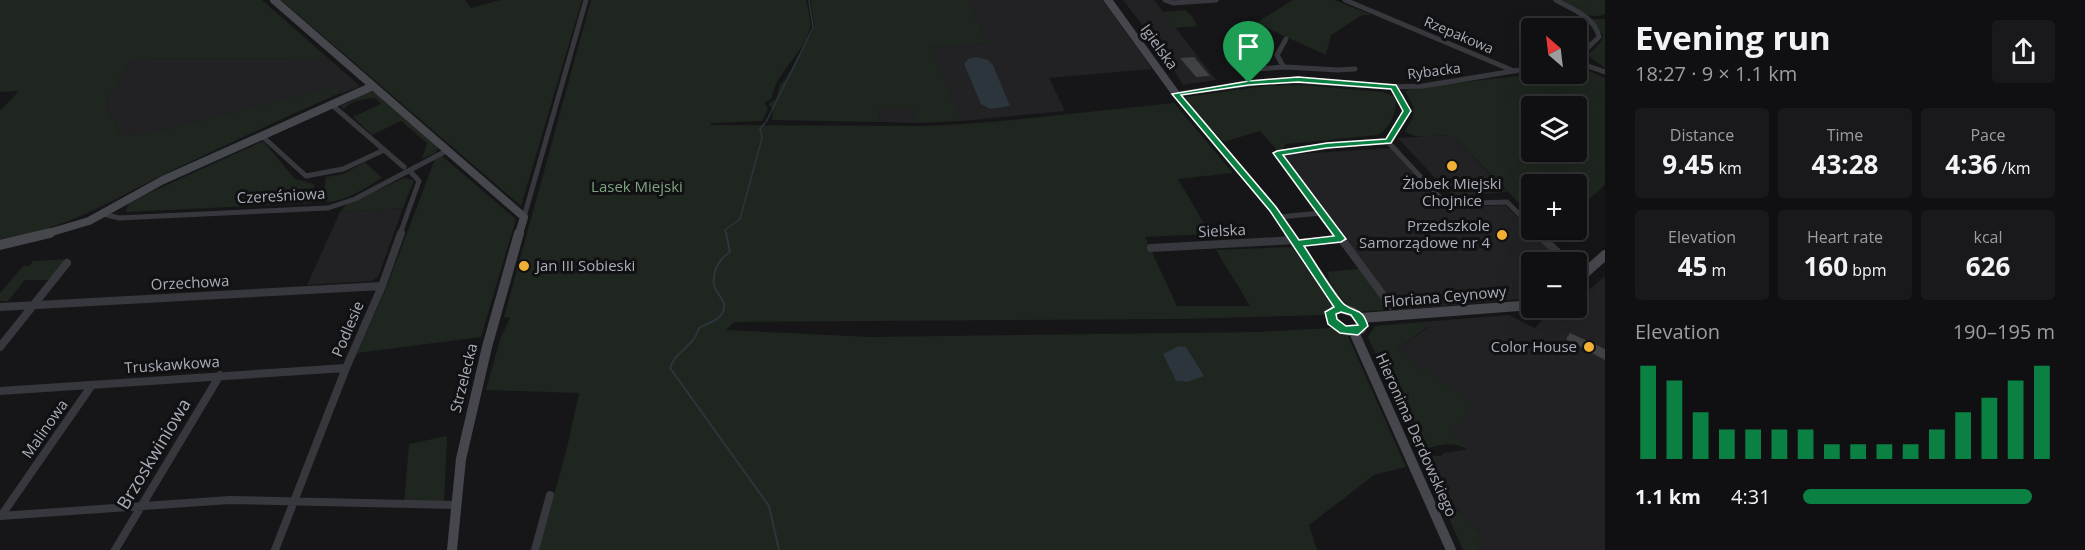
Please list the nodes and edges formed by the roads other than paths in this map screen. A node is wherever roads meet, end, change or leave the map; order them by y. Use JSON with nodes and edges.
{"nodes":[{"id":1,"x":274,"y":0,"type":"edge"},
{"id":2,"x":586,"y":0,"type":"edge"},
{"id":3,"x":1108,"y":0,"type":"edge"},
{"id":4,"x":1165,"y":0,"type":"edge"},
{"id":5,"x":1216,"y":0,"type":"edge"},
{"id":6,"x":1345,"y":0,"type":"edge"},
{"id":7,"x":1556,"y":0,"type":"edge"},
{"id":8,"x":1584,"y":18,"type":"edge"},
{"id":9,"x":1587,"y":20,"type":"edge"},
{"id":10,"x":1231,"y":38,"type":"dead end"},
{"id":11,"x":1286,"y":39,"type":"dead end"},
{"id":12,"x":1587,"y":48,"type":"edge"},
{"id":13,"x":1587,"y":65,"type":"edge"},
{"id":14,"x":1283,"y":66,"type":"junction"},
{"id":15,"x":1355,"y":69,"type":"dead end"},
{"id":16,"x":1243,"y":70,"type":"junction"},
{"id":17,"x":1521,"y":70,"type":"edge"},
{"id":18,"x":1514,"y":71,"type":"junction"},
{"id":19,"x":1605,"y":72,"type":"edge"},
{"id":20,"x":1249,"y":83,"type":"junction"},
{"id":21,"x":373,"y":86,"type":"junction"},
{"id":22,"x":1393,"y":87,"type":"junction"},
{"id":23,"x":1176,"y":94,"type":"junction"},
{"id":24,"x":332,"y":105,"type":"junction"},
{"id":25,"x":262,"y":136,"type":"junction"},
{"id":26,"x":1388,"y":142,"type":"junction"},
{"id":27,"x":384,"y":150,"type":"junction"},
{"id":28,"x":448,"y":150,"type":"junction"},
{"id":29,"x":407,"y":169,"type":"junction"},
{"id":30,"x":1321,"y":213,"type":"junction"},
{"id":31,"x":103,"y":214,"type":"junction"},
{"id":32,"x":1521,"y":216,"type":"edge"},
{"id":33,"x":524,"y":217,"type":"junction"},
{"id":34,"x":1279,"y":217,"type":"junction"},
{"id":35,"x":1343,"y":239,"type":"junction"},
{"id":36,"x":1545,"y":240,"type":"edge"},
{"id":37,"x":1296,"y":242,"type":"junction"},
{"id":38,"x":0,"y":245,"type":"edge"},
{"id":39,"x":1151,"y":248,"type":"dead end"},
{"id":40,"x":1558,"y":252,"type":"edge"},
{"id":41,"x":1605,"y":255,"type":"edge"},
{"id":42,"x":68,"y":262,"type":"dead end"},
{"id":43,"x":1587,"y":267,"type":"edge"},
{"id":44,"x":382,"y":286,"type":"junction"},
{"id":45,"x":33,"y":305,"type":"junction"},
{"id":46,"x":1390,"y":306,"type":"dead end"},
{"id":47,"x":1521,"y":306,"type":"edge"},
{"id":48,"x":0,"y":307,"type":"edge"},
{"id":49,"x":1341,"y":308,"type":"junction"},
{"id":50,"x":1361,"y":318,"type":"junction"},
{"id":51,"x":1354,"y":332,"type":"junction"},
{"id":52,"x":0,"y":347,"type":"edge"},
{"id":53,"x":346,"y":368,"type":"junction"},
{"id":54,"x":220,"y":375,"type":"junction"},
{"id":55,"x":92,"y":385,"type":"junction"},
{"id":56,"x":0,"y":391,"type":"edge"},
{"id":57,"x":550,"y":495,"type":"dead end"},
{"id":58,"x":296,"y":501,"type":"junction"},
{"id":59,"x":143,"y":504,"type":"junction"},
{"id":60,"x":455,"y":505,"type":"junction"},
{"id":61,"x":1,"y":517,"type":"edge"},
{"id":62,"x":116,"y":550,"type":"edge"},
{"id":63,"x":275,"y":550,"type":"edge"},
{"id":64,"x":452,"y":550,"type":"edge"},
{"id":65,"x":535,"y":550,"type":"edge"},
{"id":66,"x":1451,"y":550,"type":"edge"}],
"edges":[{"from":1,"to":21,"type":"street"},
{"from":2,"to":33,"type":"street","name":"Strzelecka"},
{"from":3,"to":23,"type":"street","name":"Igielska"},
{"from":4,"to":5,"type":"street"},
{"from":6,"to":18,"type":"street","name":"Rzepakowa"},
{"from":7,"to":8,"type":"street"},
{"from":9,"to":12,"type":"street"},
{"from":10,"to":16,"type":"street"},
{"from":11,"to":14,"type":"street"},
{"from":13,"to":19,"type":"street"},
{"from":14,"to":15,"type":"street"},
{"from":14,"to":16,"type":"street"},
{"from":16,"to":20,"type":"street"},
{"from":17,"to":18,"type":"street"},
{"from":18,"to":22,"type":"street","name":"Rybacka"},
{"from":20,"to":22,"type":"street","name":"Rybacka"},
{"from":20,"to":23,"type":"street","name":"Rybacka"},
{"from":21,"to":24,"type":"street","name":"Czereśniowa"},
{"from":21,"to":28,"type":"street"},
{"from":22,"to":26,"type":"street"},
{"from":23,"to":34,"type":"street","name":"Igielska"},
{"from":24,"to":25,"type":"street","name":"Czereśniowa"},
{"from":24,"to":27,"type":"street"},
{"from":25,"to":27,"type":"street"},
{"from":25,"to":31,"type":"street","name":"Czereśniowa"},
{"from":26,"to":30,"type":"street"},
{"from":26,"to":32,"type":"street"},
{"from":27,"to":29,"type":"street"},
{"from":28,"to":29,"type":"street","name":"Czereśniowa"},
{"from":28,"to":33,"type":"street"},
{"from":29,"to":31,"type":"street","name":"Czereśniowa"},
{"from":29,"to":44,"type":"street","name":"Podlesie"},
{"from":30,"to":34,"type":"street"},
{"from":30,"to":35,"type":"street"},
{"from":31,"to":38,"type":"street","name":"Czereśniowa"},
{"from":33,"to":60,"type":"street","name":"Strzelecka"},
{"from":34,"to":37,"type":"street","name":"Igielska"},
{"from":35,"to":37,"type":"street","name":"Sielska"},
{"from":35,"to":46,"type":"street"},
{"from":36,"to":40,"type":"street"},
{"from":37,"to":39,"type":"street","name":"Sielska"},
{"from":37,"to":49,"type":"street","name":"Igielska"},
{"from":41,"to":43,"type":"street"},
{"from":42,"to":45,"type":"street"},
{"from":44,"to":45,"type":"street","name":"Orzechowa"},
{"from":44,"to":53,"type":"street","name":"Podlesie"},
{"from":45,"to":48,"type":"street","name":"Orzechowa"},
{"from":45,"to":52,"type":"street"},
{"from":47,"to":50,"type":"street","name":"Floriana Ceynowy"},
{"from":49,"to":50,"type":"street"},
{"from":49,"to":51,"type":"street"},
{"from":50,"to":51,"type":"street"},
{"from":51,"to":66,"type":"street","name":"Hieronima Derdowskiego"},
{"from":53,"to":54,"type":"street","name":"Truskawkowa"},
{"from":53,"to":58,"type":"street","name":"Podlesie"},
{"from":54,"to":55,"type":"street","name":"Truskawkowa"},
{"from":54,"to":59,"type":"street","name":"Brzoskwiniowa"},
{"from":55,"to":56,"type":"street","name":"Truskawkowa"},
{"from":55,"to":61,"type":"street","name":"Malinowa"},
{"from":57,"to":65,"type":"street"},
{"from":58,"to":59,"type":"street"},
{"from":58,"to":60,"type":"street"},
{"from":58,"to":63,"type":"street","name":"Podlesie"},
{"from":59,"to":61,"type":"street"},
{"from":59,"to":62,"type":"street","name":"Brzoskwiniowa"},
{"from":60,"to":64,"type":"street","name":"Strzelecka"}]}
